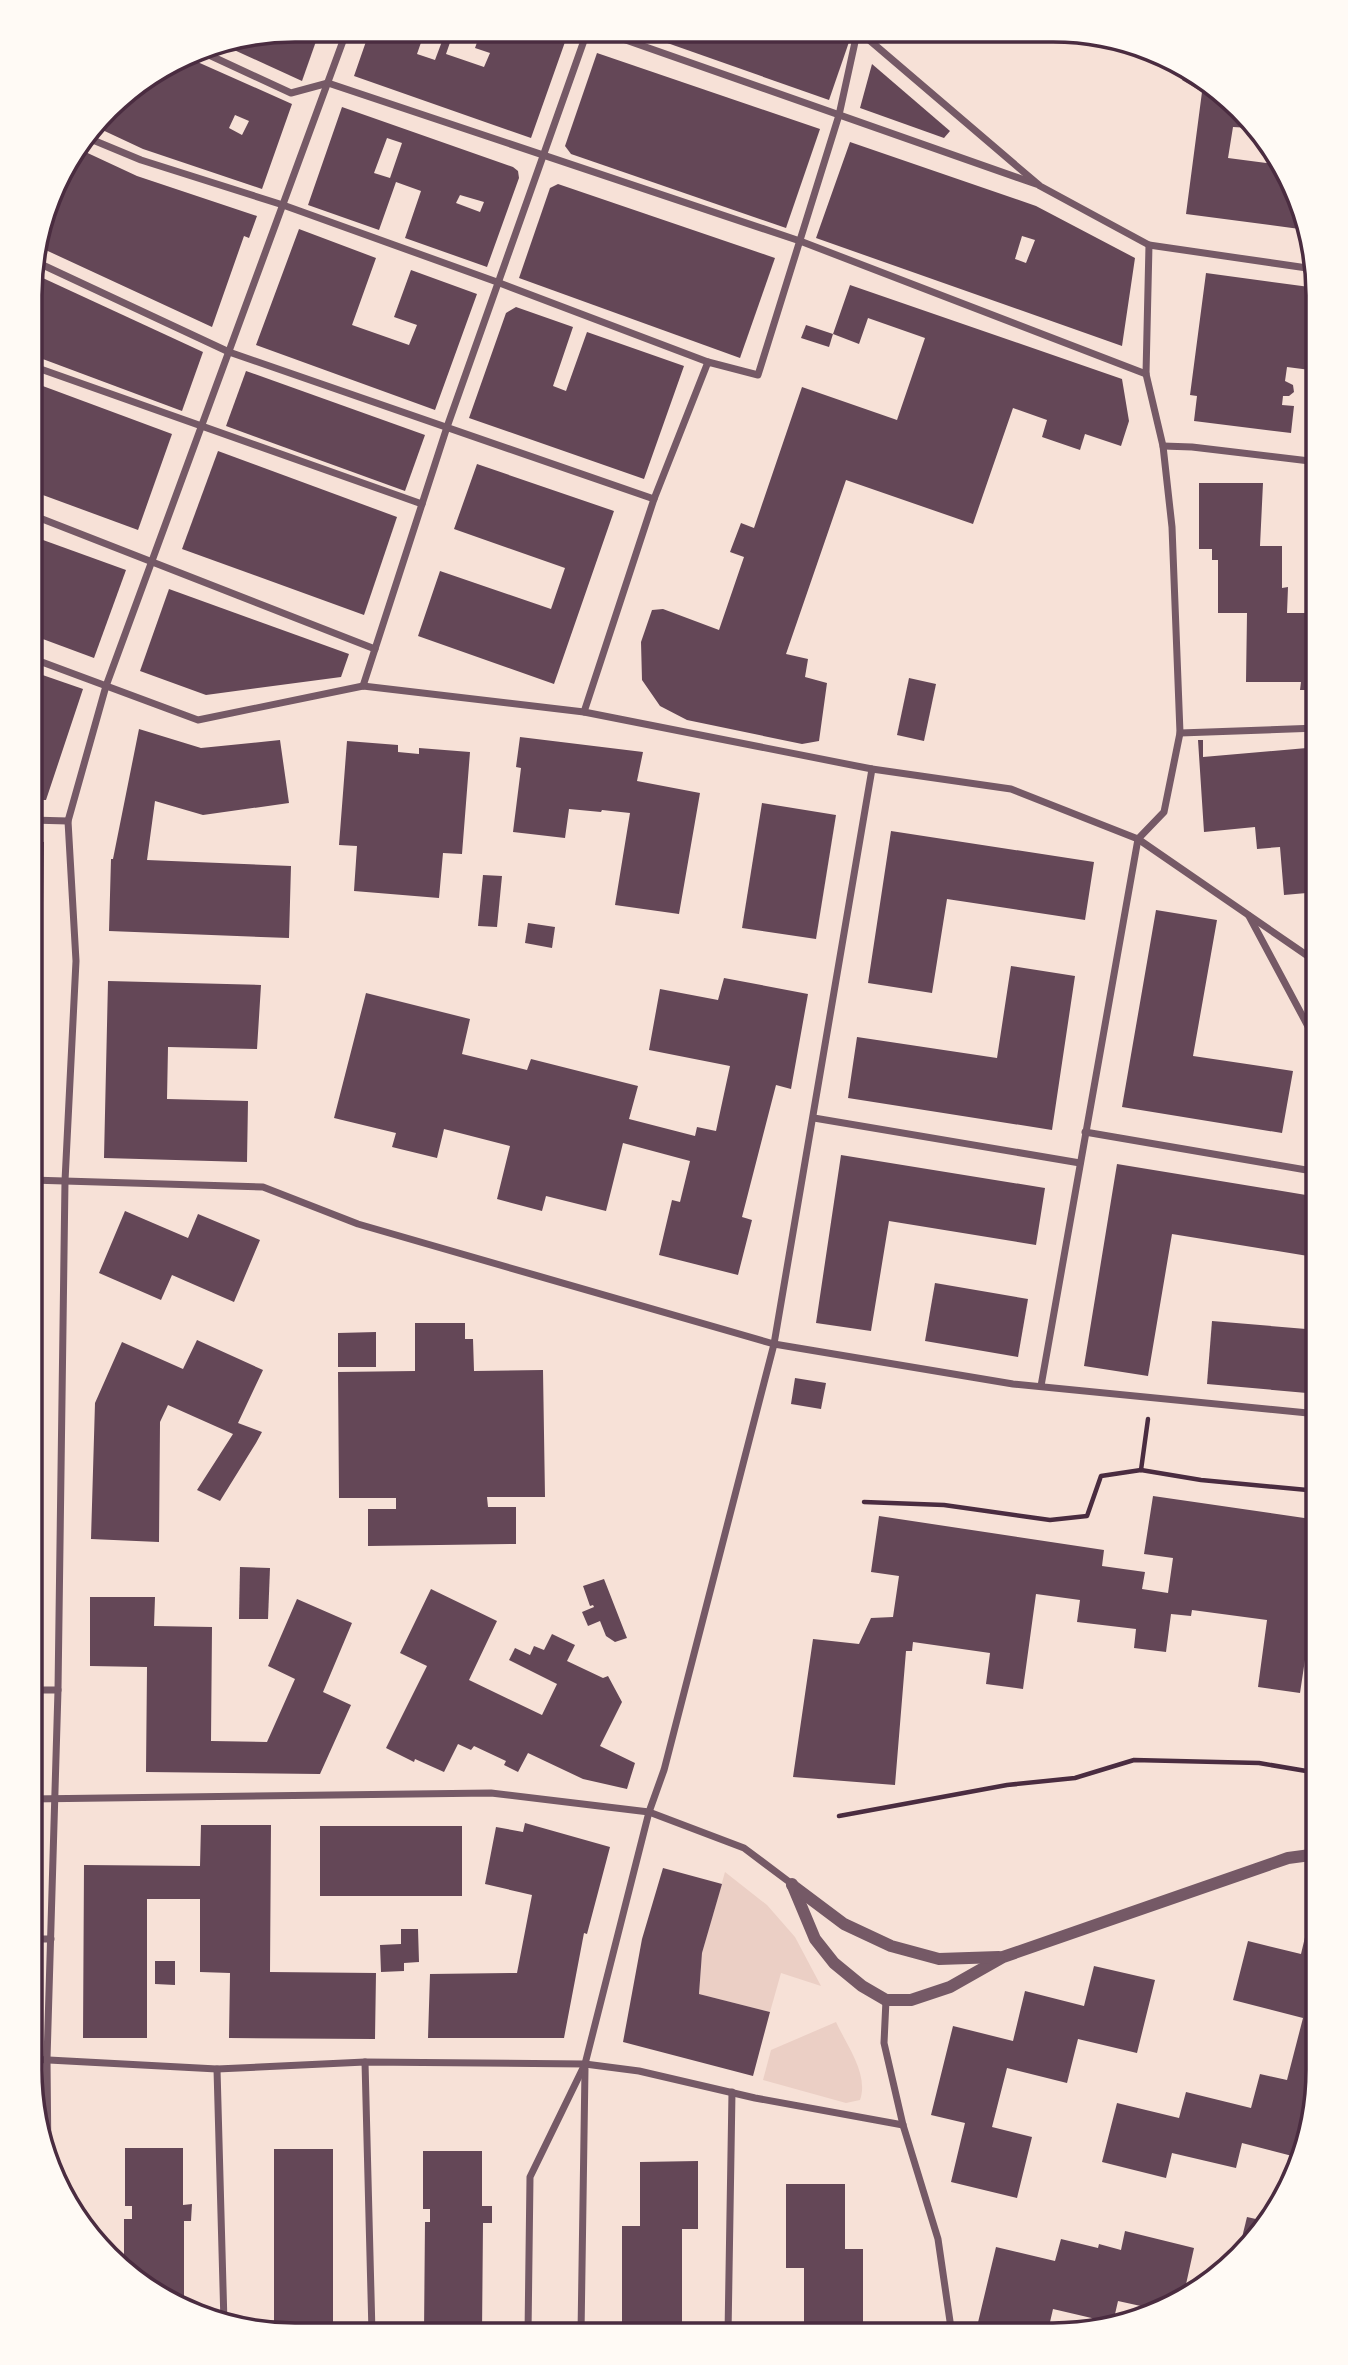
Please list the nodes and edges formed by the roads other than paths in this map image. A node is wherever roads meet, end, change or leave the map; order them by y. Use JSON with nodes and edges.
{"nodes":[{"id":1,"x":343,"y":42,"type":"edge"},
{"id":2,"x":583,"y":42,"type":"edge"},
{"id":3,"x":631,"y":42,"type":"edge"},
{"id":4,"x":857,"y":42,"type":"edge"},
{"id":5,"x":870,"y":42,"type":"edge"},
{"id":6,"x":211,"y":56,"type":"edge"},
{"id":7,"x":328,"y":83,"type":"junction"},
{"id":8,"x":839,"y":115,"type":"junction"},
{"id":9,"x":94,"y":141,"type":"edge"},
{"id":10,"x":542,"y":156,"type":"junction"},
{"id":11,"x":1040,"y":186,"type":"junction"},
{"id":12,"x":283,"y":205,"type":"junction"},
{"id":13,"x":800,"y":241,"type":"junction"},
{"id":14,"x":1149,"y":245,"type":"junction"},
{"id":15,"x":44,"y":266,"type":"edge"},
{"id":16,"x":1304,"y":268,"type":"edge"},
{"id":17,"x":497,"y":282,"type":"junction"},
{"id":18,"x":229,"y":352,"type":"junction"},
{"id":19,"x":708,"y":362,"type":"junction"},
{"id":20,"x":42,"y":370,"type":"edge"},
{"id":21,"x":1146,"y":374,"type":"junction"},
{"id":22,"x":447,"y":427,"type":"junction"},
{"id":23,"x":201,"y":428,"type":"junction"},
{"id":24,"x":1163,"y":446,"type":"junction"},
{"id":25,"x":1306,"y":461,"type":"edge"},
{"id":26,"x":654,"y":499,"type":"junction"},
{"id":27,"x":422,"y":505,"type":"junction"},
{"id":28,"x":42,"y":519,"type":"edge"},
{"id":29,"x":151,"y":563,"type":"junction"},
{"id":30,"x":374,"y":649,"type":"junction"},
{"id":31,"x":42,"y":663,"type":"edge"},
{"id":32,"x":106,"y":686,"type":"junction"},
{"id":33,"x":363,"y":686,"type":"junction"},
{"id":34,"x":584,"y":712,"type":"junction"},
{"id":35,"x":1306,"y":728,"type":"edge"},
{"id":36,"x":1180,"y":733,"type":"junction"},
{"id":37,"x":872,"y":769,"type":"junction"},
{"id":38,"x":42,"y":820,"type":"edge"},
{"id":39,"x":68,"y":821,"type":"junction"},
{"id":40,"x":1138,"y":839,"type":"junction"},
{"id":41,"x":1248,"y":913,"type":"junction"},
{"id":42,"x":1306,"y":954,"type":"edge"},
{"id":43,"x":1306,"y":1022,"type":"edge"},
{"id":44,"x":814,"y":1118,"type":"junction"},
{"id":45,"x":1085,"y":1132,"type":"junction"},
{"id":46,"x":1080,"y":1163,"type":"junction"},
{"id":47,"x":1306,"y":1170,"type":"edge"},
{"id":48,"x":42,"y":1180,"type":"edge"},
{"id":49,"x":65,"y":1181,"type":"junction"},
{"id":50,"x":774,"y":1344,"type":"junction"},
{"id":51,"x":1041,"y":1387,"type":"junction"},
{"id":52,"x":1306,"y":1413,"type":"edge"},
{"id":53,"x":42,"y":1690,"type":"edge"},
{"id":54,"x":58,"y":1690,"type":"junction"},
{"id":55,"x":42,"y":1798,"type":"edge"},
{"id":56,"x":53,"y":1798,"type":"junction"},
{"id":57,"x":649,"y":1812,"type":"junction"},
{"id":58,"x":1306,"y":1856,"type":"edge"},
{"id":59,"x":792,"y":1884,"type":"junction"},
{"id":60,"x":42,"y":1939,"type":"edge"},
{"id":61,"x":51,"y":1939,"type":"junction"},
{"id":62,"x":1003,"y":1957,"type":"junction"},
{"id":63,"x":886,"y":2000,"type":"junction"},
{"id":64,"x":42,"y":2059,"type":"edge"},
{"id":65,"x":47,"y":2059,"type":"junction"},
{"id":66,"x":365,"y":2062,"type":"junction"},
{"id":67,"x":585,"y":2064,"type":"junction"},
{"id":68,"x":217,"y":2069,"type":"junction"},
{"id":69,"x":732,"y":2092,"type":"junction"},
{"id":70,"x":48,"y":2122,"type":"edge"},
{"id":71,"x":903,"y":2124,"type":"junction"},
{"id":72,"x":224,"y":2313,"type":"edge"},
{"id":73,"x":372,"y":2323,"type":"edge"},
{"id":74,"x":528,"y":2323,"type":"edge"},
{"id":75,"x":582,"y":2323,"type":"edge"},
{"id":76,"x":728,"y":2323,"type":"edge"},
{"id":77,"x":950,"y":2323,"type":"edge"}],
"edges":[{"from":1,"to":7,"type":"street"},
{"from":2,"to":10,"type":"street"},
{"from":3,"to":8,"type":"street"},
{"from":4,"to":8,"type":"street"},
{"from":5,"to":11,"type":"street"},
{"from":6,"to":7,"type":"street"},
{"from":7,"to":10,"type":"street"},
{"from":7,"to":12,"type":"street"},
{"from":8,"to":11,"type":"street"},
{"from":8,"to":13,"type":"street"},
{"from":9,"to":12,"type":"street"},
{"from":10,"to":13,"type":"street"},
{"from":10,"to":17,"type":"street"},
{"from":11,"to":14,"type":"street"},
{"from":12,"to":17,"type":"street"},
{"from":12,"to":18,"type":"street"},
{"from":13,"to":19,"type":"street"},
{"from":13,"to":21,"type":"street"},
{"from":14,"to":16,"type":"street"},
{"from":14,"to":21,"type":"street"},
{"from":15,"to":18,"type":"street"},
{"from":17,"to":19,"type":"street"},
{"from":17,"to":22,"type":"street"},
{"from":18,"to":22,"type":"street"},
{"from":18,"to":23,"type":"street"},
{"from":19,"to":26,"type":"street"},
{"from":20,"to":23,"type":"street"},
{"from":21,"to":24,"type":"street"},
{"from":22,"to":26,"type":"street"},
{"from":22,"to":27,"type":"street"},
{"from":23,"to":27,"type":"street"},
{"from":23,"to":29,"type":"street"},
{"from":24,"to":25,"type":"street"},
{"from":24,"to":36,"type":"street"},
{"from":26,"to":34,"type":"street"},
{"from":27,"to":30,"type":"street"},
{"from":28,"to":29,"type":"street"},
{"from":29,"to":30,"type":"street"},
{"from":29,"to":32,"type":"street"},
{"from":30,"to":33,"type":"street"},
{"from":31,"to":32,"type":"street"},
{"from":32,"to":33,"type":"street"},
{"from":32,"to":39,"type":"street"},
{"from":33,"to":34,"type":"street"},
{"from":34,"to":37,"type":"street"},
{"from":35,"to":36,"type":"street"},
{"from":36,"to":40,"type":"street"},
{"from":37,"to":40,"type":"street"},
{"from":37,"to":44,"type":"street"},
{"from":38,"to":39,"type":"street"},
{"from":39,"to":49,"type":"street"},
{"from":40,"to":41,"type":"street"},
{"from":40,"to":45,"type":"street"},
{"from":41,"to":42,"type":"street"},
{"from":41,"to":43,"type":"street"},
{"from":44,"to":46,"type":"street"},
{"from":44,"to":50,"type":"street"},
{"from":45,"to":46,"type":"street"},
{"from":45,"to":47,"type":"street"},
{"from":46,"to":51,"type":"street"},
{"from":48,"to":49,"type":"street"},
{"from":49,"to":50,"type":"street"},
{"from":49,"to":54,"type":"street"},
{"from":50,"to":51,"type":"street"},
{"from":50,"to":57,"type":"street"},
{"from":51,"to":52,"type":"street"},
{"from":53,"to":54,"type":"street"},
{"from":54,"to":56,"type":"street"},
{"from":55,"to":56,"type":"street"},
{"from":56,"to":57,"type":"street"},
{"from":56,"to":61,"type":"street"},
{"from":57,"to":59,"type":"street"},
{"from":57,"to":67,"type":"street"},
{"from":58,"to":62,"type":"street"},
{"from":59,"to":62,"type":"street"},
{"from":59,"to":63,"type":"street"},
{"from":60,"to":61,"type":"street"},
{"from":61,"to":65,"type":"street"},
{"from":62,"to":63,"type":"street"},
{"from":63,"to":71,"type":"street"},
{"from":64,"to":65,"type":"street"},
{"from":65,"to":68,"type":"street"},
{"from":65,"to":70,"type":"street"},
{"from":66,"to":67,"type":"street"},
{"from":66,"to":68,"type":"street"},
{"from":66,"to":73,"type":"street"},
{"from":67,"to":69,"type":"street"},
{"from":67,"to":74,"type":"street"},
{"from":67,"to":75,"type":"street"},
{"from":68,"to":72,"type":"street"},
{"from":69,"to":71,"type":"street"},
{"from":69,"to":76,"type":"street"},
{"from":71,"to":77,"type":"street"}]}
